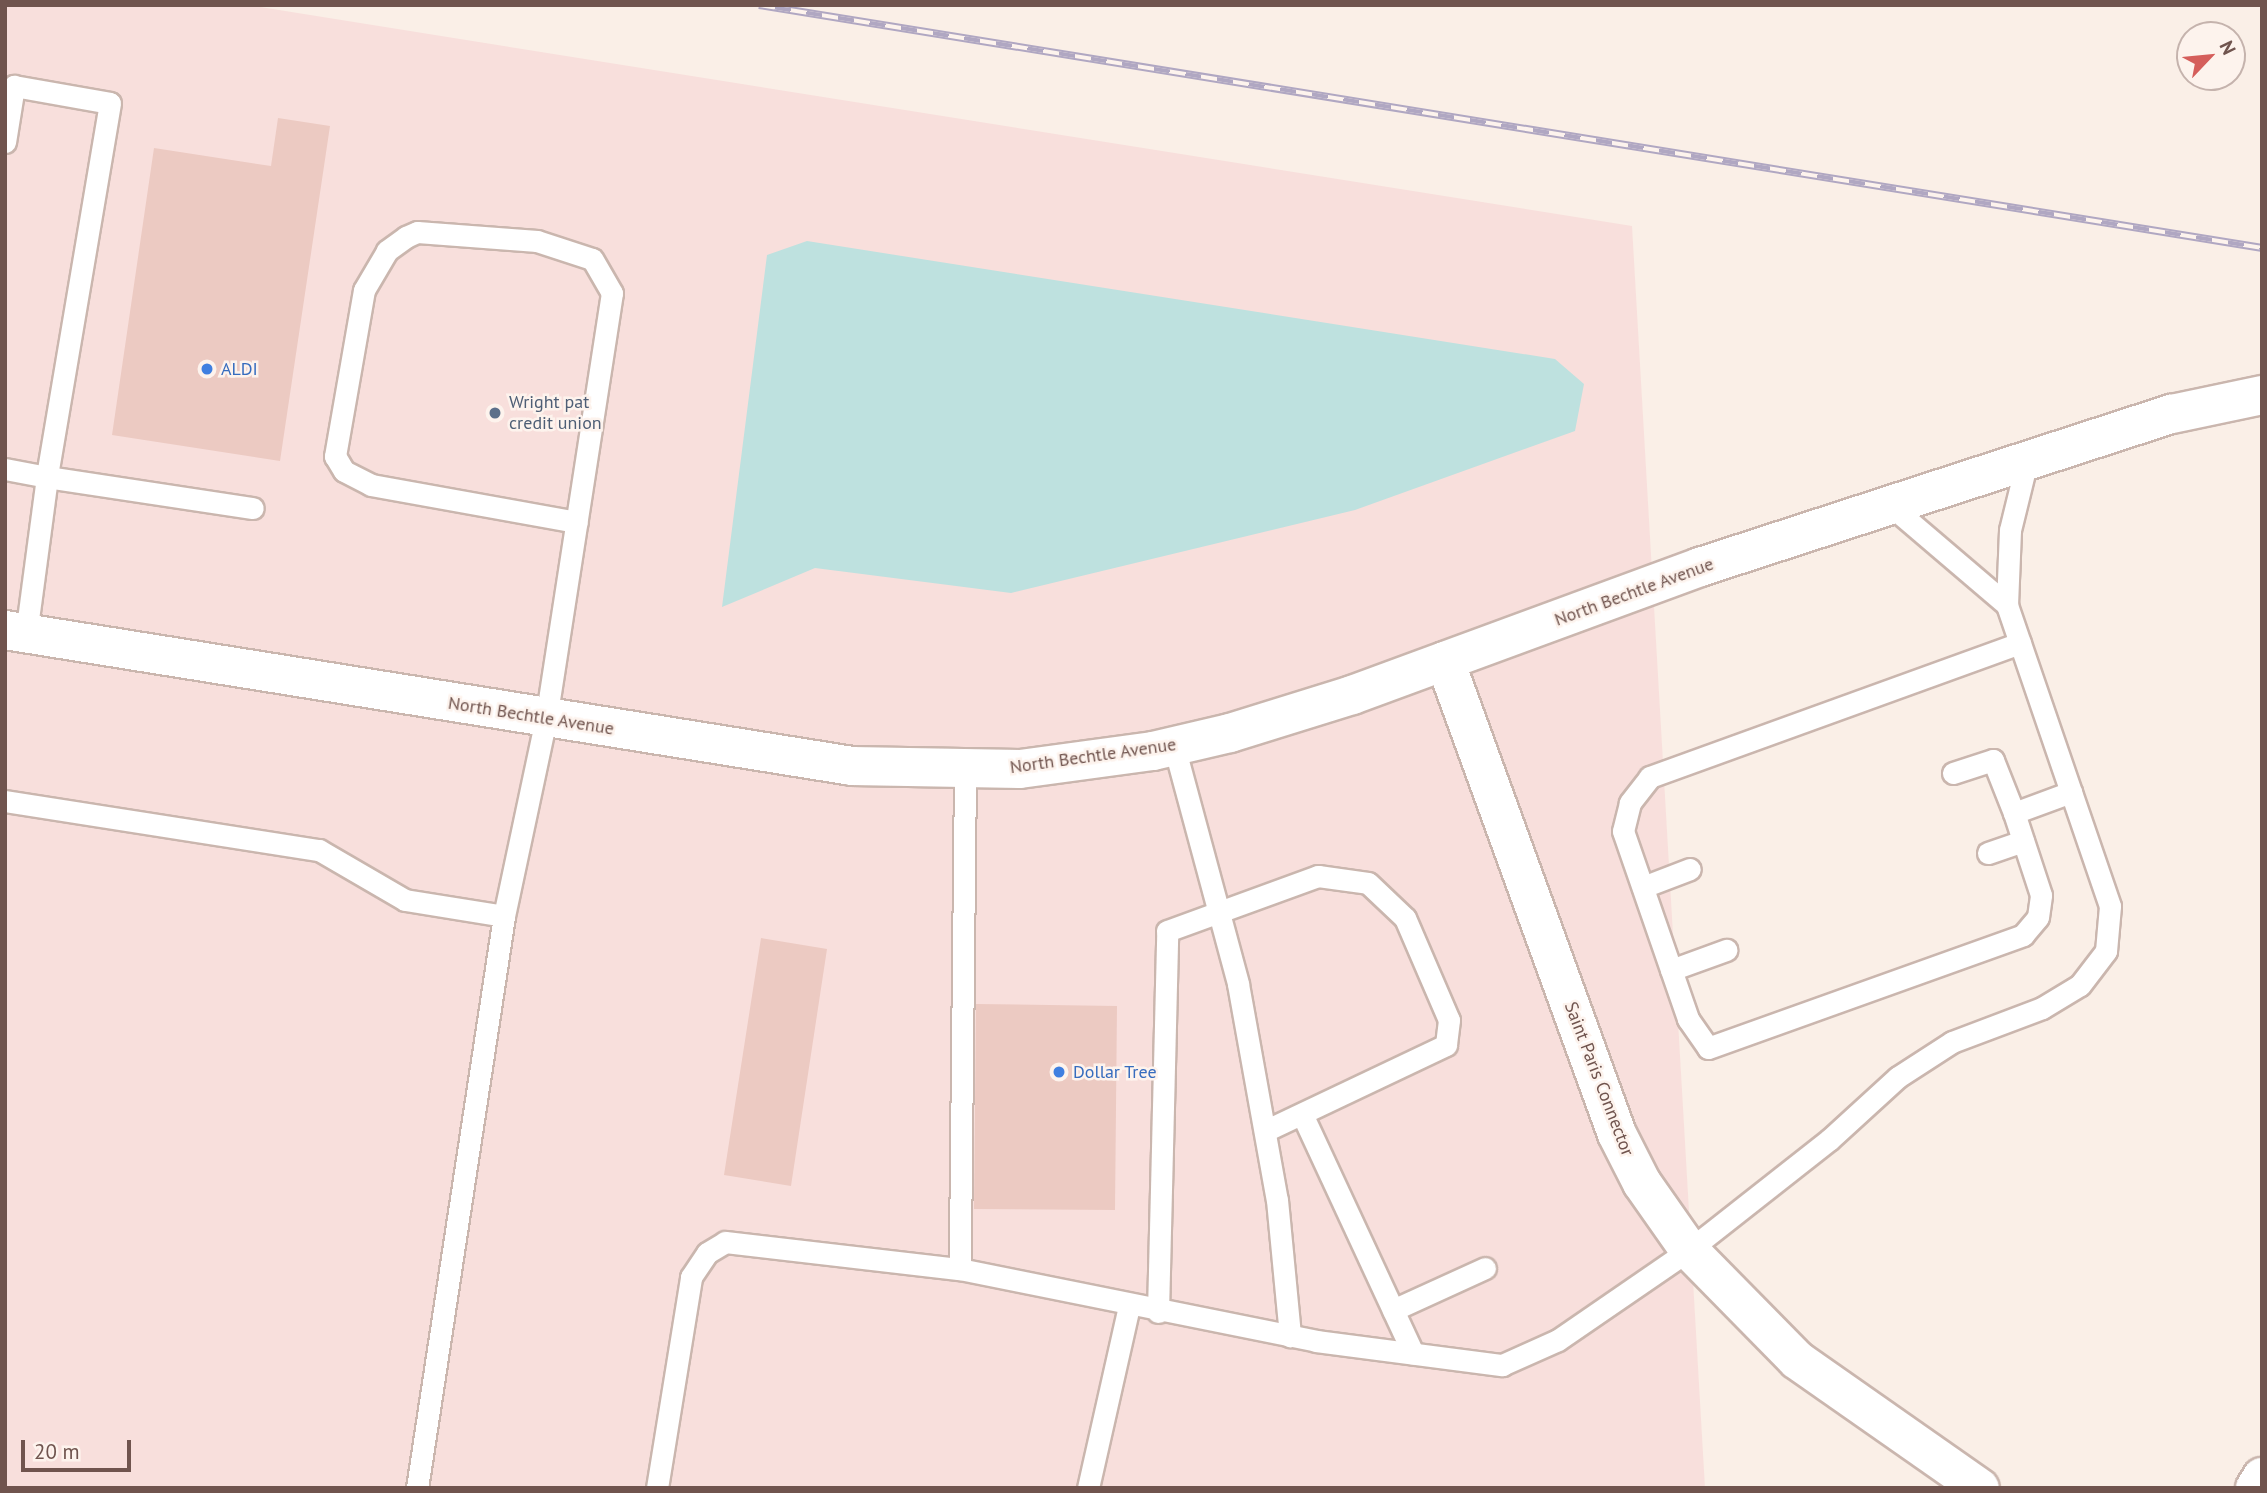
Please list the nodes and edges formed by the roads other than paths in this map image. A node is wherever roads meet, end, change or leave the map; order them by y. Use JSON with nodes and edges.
{"nodes":[{"id":1,"x":5,"y":142,"type":"edge"},
{"id":2,"x":2262,"y":395,"type":"edge"},
{"id":3,"x":2027,"y":461,"type":"junction"},
{"id":4,"x":5,"y":469,"type":"edge"},
{"id":5,"x":47,"y":477,"type":"junction"},
{"id":6,"x":1890,"y":505,"type":"junction"},
{"id":7,"x":253,"y":508,"type":"dead end"},
{"id":8,"x":577,"y":522,"type":"junction"},
{"id":9,"x":2007,"y":605,"type":"junction"},
{"id":10,"x":15,"y":632,"type":"edge"},
{"id":11,"x":2020,"y":643,"type":"junction"},
{"id":12,"x":1445,"y":661,"type":"junction"},
{"id":13,"x":546,"y":719,"type":"junction"},
{"id":14,"x":1174,"y":746,"type":"junction"},
{"id":15,"x":965,"y":769,"type":"junction"},
{"id":16,"x":1952,"y":773,"type":"dead end"},
{"id":17,"x":2071,"y":792,"type":"junction"},
{"id":18,"x":5,"y":800,"type":"edge"},
{"id":19,"x":2014,"y":813,"type":"junction"},
{"id":20,"x":2023,"y":841,"type":"junction"},
{"id":21,"x":1988,"y":853,"type":"dead end"},
{"id":22,"x":1690,"y":869,"type":"dead end"},
{"id":23,"x":1643,"y":887,"type":"junction"},
{"id":24,"x":1219,"y":912,"type":"junction"},
{"id":25,"x":503,"y":916,"type":"junction"},
{"id":26,"x":1726,"y":950,"type":"dead end"},
{"id":27,"x":1671,"y":970,"type":"junction"},
{"id":28,"x":1301,"y":1114,"type":"junction"},
{"id":29,"x":1265,"y":1131,"type":"junction"},
{"id":30,"x":1689,"y":1250,"type":"junction"},
{"id":31,"x":1485,"y":1268,"type":"dead end"},
{"id":32,"x":960,"y":1269,"type":"junction"},
{"id":33,"x":1129,"y":1306,"type":"junction"},
{"id":34,"x":1393,"y":1310,"type":"junction"},
{"id":35,"x":1158,"y":1312,"type":"junction"},
{"id":36,"x":1290,"y":1336,"type":"junction"},
{"id":37,"x":1413,"y":1353,"type":"junction"},
{"id":38,"x":2262,"y":1477,"type":"edge"},
{"id":39,"x":417,"y":1488,"type":"edge"},
{"id":40,"x":657,"y":1488,"type":"edge"},
{"id":41,"x":1088,"y":1488,"type":"edge"},
{"id":42,"x":1980,"y":1488,"type":"edge"},
{"id":43,"x":2255,"y":1488,"type":"edge"}],
"edges":[{"from":1,"to":5,"type":"lane"},
{"from":2,"to":3,"type":"street","name":"North Bechtle Avenue"},
{"from":3,"to":6,"type":"street","name":"North Bechtle Avenue"},
{"from":3,"to":9,"type":"lane"},
{"from":4,"to":5,"type":"lane"},
{"from":5,"to":7,"type":"lane"},
{"from":5,"to":10,"type":"lane"},
{"from":6,"to":9,"type":"lane"},
{"from":6,"to":12,"type":"street","name":"North Bechtle Avenue"},
{"from":8,"to":8,"type":"lane"},
{"from":8,"to":13,"type":"lane"},
{"from":9,"to":11,"type":"lane"},
{"from":10,"to":13,"type":"street","name":"North Bechtle Avenue"},
{"from":11,"to":17,"type":"lane"},
{"from":11,"to":23,"type":"lane"},
{"from":12,"to":14,"type":"street","name":"North Bechtle Avenue"},
{"from":12,"to":30,"type":"street","name":"Saint Paris Connector"},
{"from":13,"to":15,"type":"street","name":"North Bechtle Avenue"},
{"from":13,"to":25,"type":"lane"},
{"from":14,"to":15,"type":"street","name":"North Bechtle Avenue"},
{"from":14,"to":24,"type":"lane"},
{"from":15,"to":32,"type":"lane"},
{"from":16,"to":19,"type":"lane"},
{"from":17,"to":19,"type":"lane"},
{"from":17,"to":30,"type":"lane"},
{"from":18,"to":25,"type":"lane"},
{"from":19,"to":20,"type":"lane"},
{"from":20,"to":21,"type":"lane"},
{"from":20,"to":27,"type":"lane"},
{"from":22,"to":23,"type":"lane"},
{"from":23,"to":27,"type":"lane"},
{"from":24,"to":28,"type":"lane"},
{"from":24,"to":29,"type":"lane"},
{"from":24,"to":35,"type":"lane"},
{"from":25,"to":39,"type":"lane"},
{"from":26,"to":27,"type":"lane"},
{"from":28,"to":29,"type":"lane"},
{"from":28,"to":34,"type":"lane"},
{"from":29,"to":36,"type":"lane"},
{"from":30,"to":37,"type":"lane"},
{"from":30,"to":42,"type":"street","name":"Saint Paris Connector"},
{"from":31,"to":34,"type":"lane"},
{"from":32,"to":33,"type":"lane"},
{"from":32,"to":40,"type":"lane"},
{"from":33,"to":35,"type":"lane"},
{"from":33,"to":41,"type":"lane"},
{"from":34,"to":37,"type":"lane"},
{"from":35,"to":36,"type":"lane"},
{"from":36,"to":37,"type":"lane"},
{"from":38,"to":43,"type":"street"}]}
